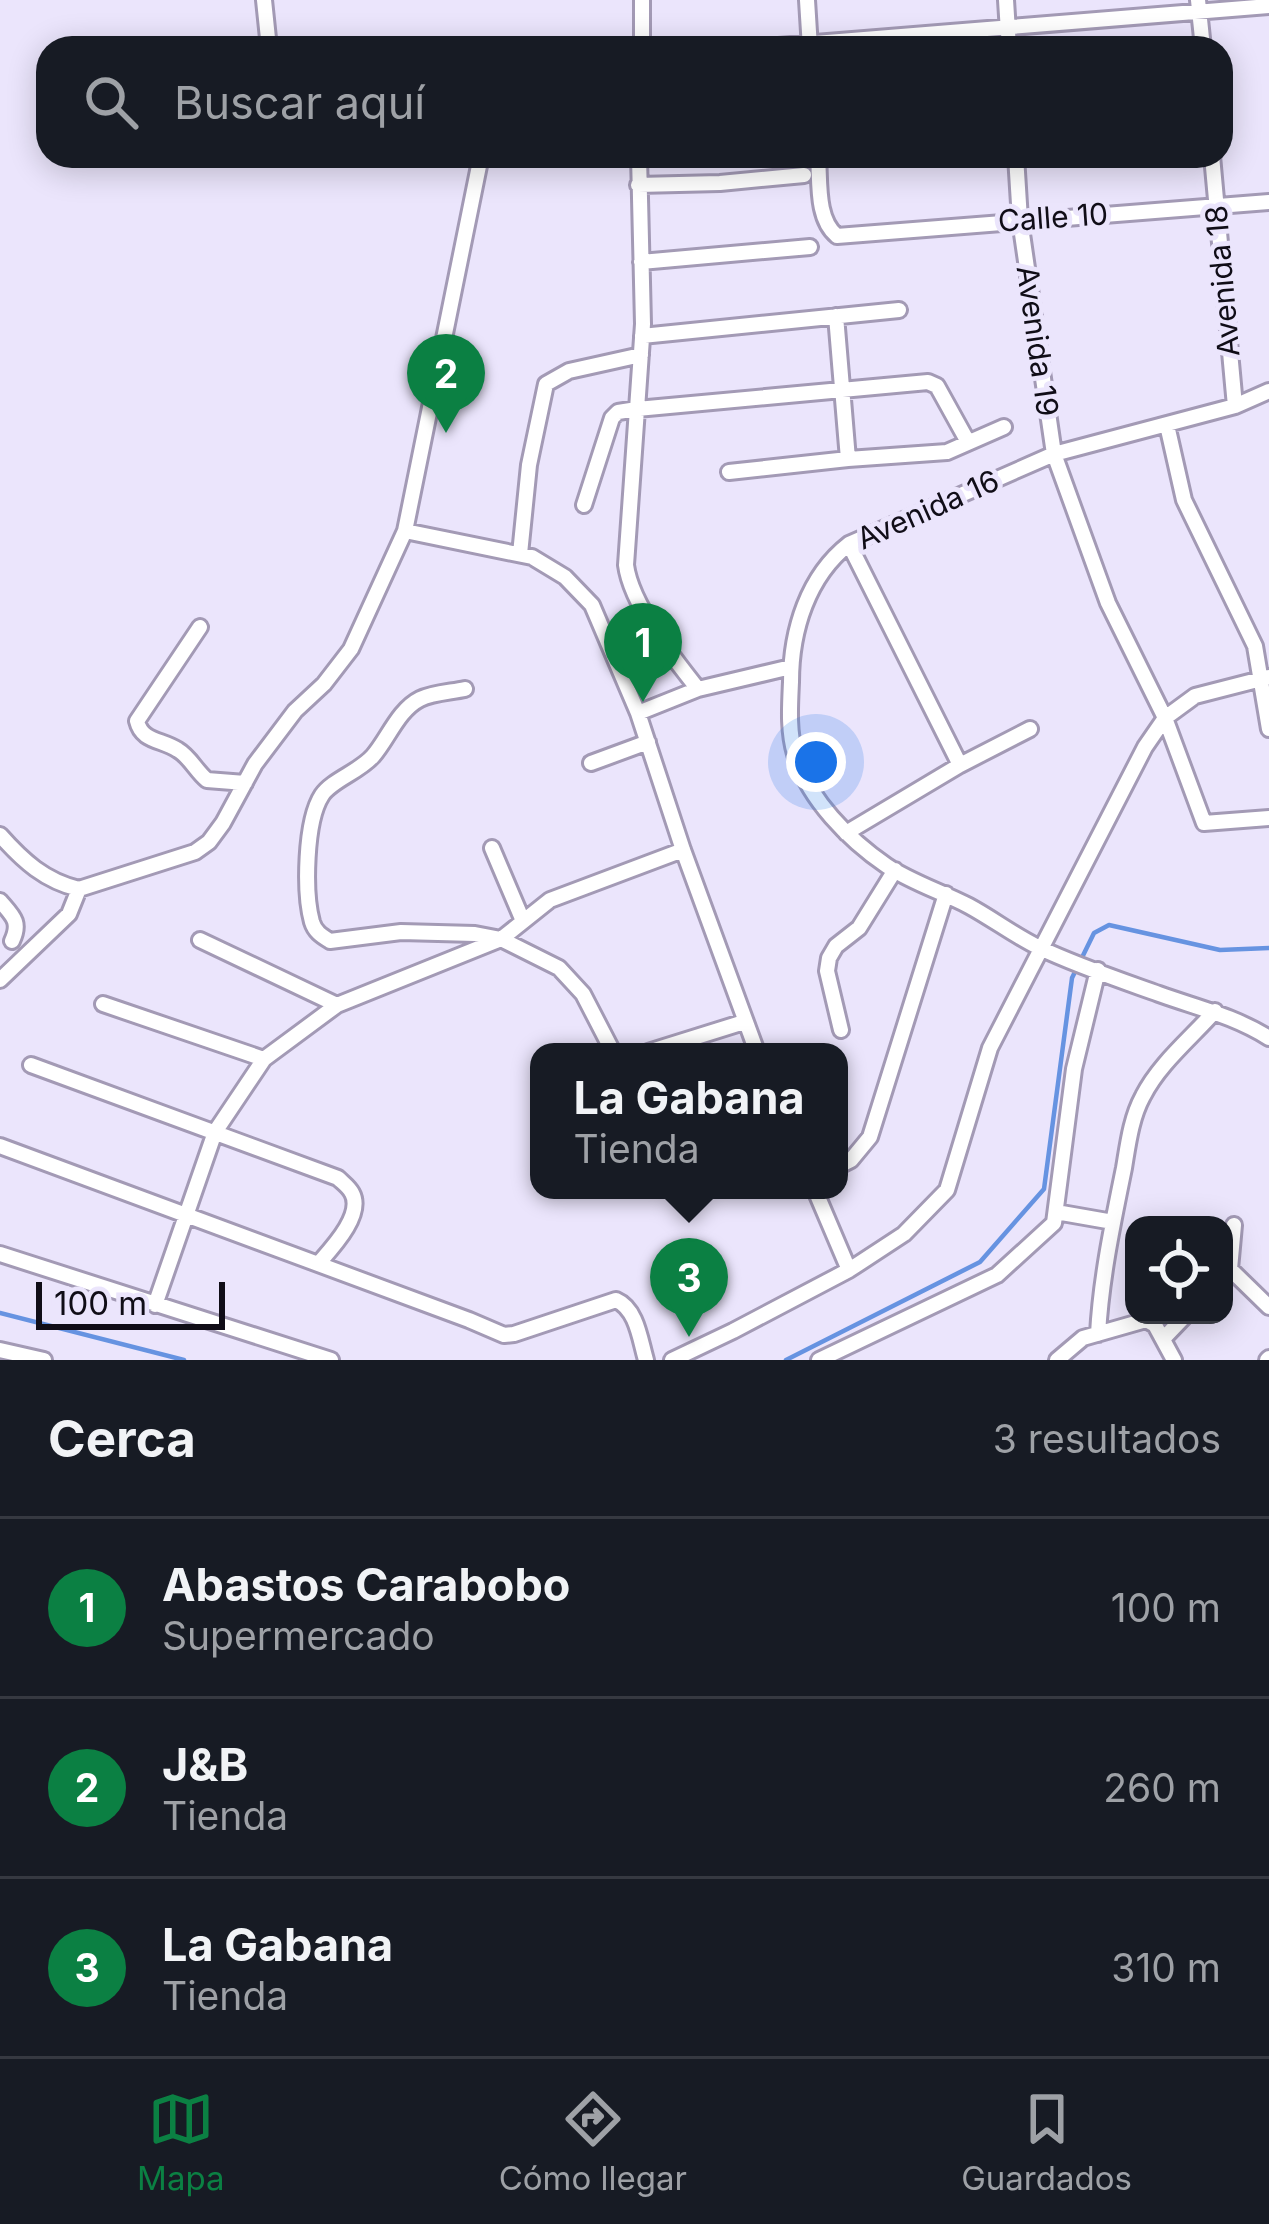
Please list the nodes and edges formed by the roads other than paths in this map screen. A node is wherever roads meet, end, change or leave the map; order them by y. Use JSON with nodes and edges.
{"nodes":[{"id":1,"x":264,"y":0,"type":"edge"},
{"id":2,"x":642,"y":0,"type":"edge"},
{"id":3,"x":807,"y":0,"type":"edge"},
{"id":4,"x":1006,"y":0,"type":"edge"},
{"id":5,"x":1199,"y":6,"type":"edge"},
{"id":6,"x":1269,"y":6,"type":"edge"},
{"id":7,"x":1008,"y":29,"type":"junction"},
{"id":8,"x":268,"y":36,"type":"edge"},
{"id":9,"x":642,"y":36,"type":"edge"},
{"id":10,"x":809,"y":36,"type":"edge"},
{"id":11,"x":926,"y":36,"type":"edge"},
{"id":12,"x":1008,"y":36,"type":"edge"},
{"id":13,"x":1202,"y":36,"type":"edge"},
{"id":14,"x":479,"y":168,"type":"edge"},
{"id":15,"x":639,"y":168,"type":"edge"},
{"id":16,"x":819,"y":168,"type":"edge"},
{"id":17,"x":1017,"y":168,"type":"edge"},
{"id":18,"x":1213,"y":168,"type":"edge"},
{"id":19,"x":804,"y":175,"type":"dead end"},
{"id":20,"x":638,"y":185,"type":"junction"},
{"id":21,"x":1269,"y":202,"type":"edge"},
{"id":22,"x":1216,"y":208,"type":"junction"},
{"id":23,"x":1020,"y":220,"type":"junction"},
{"id":24,"x":810,"y":247,"type":"dead end"},
{"id":25,"x":641,"y":262,"type":"junction"},
{"id":26,"x":898,"y":310,"type":"dead end"},
{"id":27,"x":836,"y":316,"type":"junction"},
{"id":28,"x":642,"y":336,"type":"junction"},
{"id":29,"x":641,"y":355,"type":"junction"},
{"id":30,"x":844,"y":388,"type":"junction"},
{"id":31,"x":1269,"y":391,"type":"edge"},
{"id":32,"x":1235,"y":406,"type":"junction"},
{"id":33,"x":637,"y":409,"type":"junction"},
{"id":34,"x":1167,"y":425,"type":"junction"},
{"id":35,"x":1004,"y":427,"type":"dead end"},
{"id":36,"x":968,"y":442,"type":"junction"},
{"id":37,"x":1054,"y":454,"type":"junction"},
{"id":38,"x":848,"y":458,"type":"junction"},
{"id":39,"x":729,"y":472,"type":"dead end"},
{"id":40,"x":584,"y":505,"type":"dead end"},
{"id":41,"x":404,"y":531,"type":"junction"},
{"id":42,"x":849,"y":544,"type":"junction"},
{"id":43,"x":520,"y":554,"type":"junction"},
{"id":44,"x":200,"y":627,"type":"dead end"},
{"id":45,"x":791,"y":667,"type":"junction"},
{"id":46,"x":1265,"y":677,"type":"edge"},
{"id":47,"x":465,"y":689,"type":"dead end"},
{"id":48,"x":698,"y":689,"type":"junction"},
{"id":49,"x":638,"y":713,"type":"junction"},
{"id":50,"x":1166,"y":718,"type":"junction"},
{"id":51,"x":1030,"y":729,"type":"dead end"},
{"id":52,"x":1269,"y":729,"type":"edge"},
{"id":53,"x":648,"y":742,"type":"junction"},
{"id":54,"x":591,"y":763,"type":"dead end"},
{"id":55,"x":960,"y":765,"type":"junction"},
{"id":56,"x":244,"y":783,"type":"junction"},
{"id":57,"x":1269,"y":818,"type":"edge"},
{"id":58,"x":846,"y":833,"type":"junction"},
{"id":59,"x":0,"y":836,"type":"edge"},
{"id":60,"x":492,"y":848,"type":"dead end"},
{"id":61,"x":682,"y":850,"type":"junction"},
{"id":62,"x":895,"y":870,"type":"junction"},
{"id":63,"x":79,"y":889,"type":"junction"},
{"id":64,"x":946,"y":895,"type":"junction"},
{"id":65,"x":0,"y":902,"type":"edge"},
{"id":66,"x":524,"y":921,"type":"junction"},
{"id":67,"x":501,"y":939,"type":"junction"},
{"id":68,"x":200,"y":940,"type":"dead end"},
{"id":69,"x":6,"y":946,"type":"edge"},
{"id":70,"x":1047,"y":951,"type":"junction"},
{"id":71,"x":27,"y":953,"type":"junction"},
{"id":72,"x":1092,"y":968,"type":"junction"},
{"id":73,"x":0,"y":980,"type":"edge"},
{"id":74,"x":103,"y":1004,"type":"dead end"},
{"id":75,"x":337,"y":1005,"type":"junction"},
{"id":76,"x":1215,"y":1011,"type":"junction"},
{"id":77,"x":744,"y":1022,"type":"junction"},
{"id":78,"x":841,"y":1030,"type":"dead end"},
{"id":79,"x":1269,"y":1039,"type":"edge"},
{"id":80,"x":608,"y":1043,"type":"edge"},
{"id":81,"x":677,"y":1043,"type":"edge"},
{"id":82,"x":753,"y":1043,"type":"edge"},
{"id":83,"x":264,"y":1059,"type":"junction"},
{"id":84,"x":31,"y":1065,"type":"dead end"},
{"id":85,"x":214,"y":1132,"type":"junction"},
{"id":86,"x":0,"y":1146,"type":"edge"},
{"id":87,"x":848,"y":1162,"type":"edge"},
{"id":88,"x":819,"y":1199,"type":"edge"},
{"id":89,"x":1056,"y":1212,"type":"junction"},
{"id":90,"x":185,"y":1215,"type":"junction"},
{"id":91,"x":1113,"y":1222,"type":"junction"},
{"id":92,"x":1234,"y":1225,"type":"dead end"},
{"id":93,"x":1233,"y":1232,"type":"edge"},
{"id":94,"x":0,"y":1254,"type":"edge"},
{"id":95,"x":318,"y":1264,"type":"junction"},
{"id":96,"x":849,"y":1270,"type":"junction"},
{"id":97,"x":1233,"y":1278,"type":"edge"},
{"id":98,"x":154,"y":1305,"type":"junction"},
{"id":99,"x":1269,"y":1307,"type":"edge"},
{"id":100,"x":1177,"y":1324,"type":"edge"},
{"id":101,"x":1099,"y":1334,"type":"junction"},
{"id":102,"x":1163,"y":1339,"type":"junction"},
{"id":103,"x":0,"y":1350,"type":"edge"},
{"id":104,"x":44,"y":1360,"type":"edge"},
{"id":105,"x":331,"y":1360,"type":"edge"},
{"id":106,"x":646,"y":1360,"type":"edge"},
{"id":107,"x":672,"y":1360,"type":"edge"},
{"id":108,"x":820,"y":1360,"type":"edge"},
{"id":109,"x":1058,"y":1360,"type":"edge"},
{"id":110,"x":1174,"y":1360,"type":"edge"}],
"edges":[{"from":1,"to":8,"type":"street"},
{"from":2,"to":9,"type":"street"},
{"from":3,"to":10,"type":"street"},
{"from":4,"to":7,"type":"street"},
{"from":5,"to":6,"type":"street"},
{"from":5,"to":7,"type":"street"},
{"from":5,"to":13,"type":"street"},
{"from":7,"to":11,"type":"street"},
{"from":7,"to":12,"type":"street"},
{"from":14,"to":41,"type":"street"},
{"from":15,"to":20,"type":"street"},
{"from":16,"to":23,"type":"street","name":"Calle 10"},
{"from":17,"to":23,"type":"street","name":"Avenida 19"},
{"from":18,"to":22,"type":"street","name":"Avenida 18"},
{"from":19,"to":20,"type":"street"},
{"from":20,"to":25,"type":"street"},
{"from":21,"to":22,"type":"street","name":"Calle 10"},
{"from":22,"to":23,"type":"street","name":"Calle 10"},
{"from":22,"to":32,"type":"street","name":"Avenida 18"},
{"from":23,"to":37,"type":"street","name":"Avenida 19"},
{"from":24,"to":25,"type":"street"},
{"from":25,"to":28,"type":"street"},
{"from":26,"to":27,"type":"street"},
{"from":27,"to":28,"type":"street"},
{"from":27,"to":30,"type":"street"},
{"from":28,"to":29,"type":"street"},
{"from":29,"to":33,"type":"street"},
{"from":29,"to":43,"type":"street"},
{"from":30,"to":33,"type":"street"},
{"from":30,"to":36,"type":"street"},
{"from":30,"to":38,"type":"street"},
{"from":31,"to":32,"type":"street","name":"Avenida 16"},
{"from":32,"to":34,"type":"street","name":"Avenida 16"},
{"from":33,"to":40,"type":"street"},
{"from":33,"to":48,"type":"street"},
{"from":34,"to":37,"type":"street","name":"Avenida 16"},
{"from":34,"to":46,"type":"street"},
{"from":35,"to":36,"type":"street"},
{"from":36,"to":38,"type":"street"},
{"from":37,"to":42,"type":"street","name":"Avenida 16"},
{"from":37,"to":50,"type":"street","name":"Avenida 19"},
{"from":38,"to":39,"type":"street"},
{"from":41,"to":43,"type":"street"},
{"from":41,"to":56,"type":"street"},
{"from":42,"to":45,"type":"street","name":"Avenida 16"},
{"from":42,"to":55,"type":"street"},
{"from":43,"to":49,"type":"street"},
{"from":44,"to":56,"type":"street"},
{"from":45,"to":48,"type":"street"},
{"from":45,"to":58,"type":"street","name":"Avenida 16"},
{"from":46,"to":50,"type":"street"},
{"from":46,"to":52,"type":"street"},
{"from":47,"to":67,"type":"street"},
{"from":48,"to":49,"type":"street"},
{"from":49,"to":53,"type":"street"},
{"from":50,"to":57,"type":"street","name":"Avenida 19"},
{"from":50,"to":70,"type":"street"},
{"from":51,"to":55,"type":"street"},
{"from":53,"to":54,"type":"street"},
{"from":53,"to":61,"type":"street"},
{"from":55,"to":58,"type":"street"},
{"from":56,"to":63,"type":"street"},
{"from":58,"to":62,"type":"street","name":"Avenida 16"},
{"from":59,"to":63,"type":"street"},
{"from":60,"to":66,"type":"street"},
{"from":61,"to":66,"type":"street"},
{"from":61,"to":77,"type":"street"},
{"from":62,"to":64,"type":"street","name":"Avenida 16"},
{"from":62,"to":78,"type":"street"},
{"from":63,"to":71,"type":"street"},
{"from":64,"to":70,"type":"street","name":"Avenida 16"},
{"from":64,"to":87,"type":"street"},
{"from":65,"to":69,"type":"street"},
{"from":66,"to":67,"type":"street"},
{"from":67,"to":75,"type":"street"},
{"from":67,"to":80,"type":"street"},
{"from":68,"to":75,"type":"street"},
{"from":69,"to":71,"type":"street"},
{"from":70,"to":72,"type":"street","name":"Avenida 16"},
{"from":70,"to":96,"type":"street"},
{"from":71,"to":73,"type":"street"},
{"from":72,"to":76,"type":"street"},
{"from":72,"to":89,"type":"street"},
{"from":74,"to":83,"type":"street"},
{"from":75,"to":83,"type":"street"},
{"from":76,"to":79,"type":"street"},
{"from":76,"to":91,"type":"street"},
{"from":77,"to":81,"type":"street"},
{"from":77,"to":82,"type":"street"},
{"from":83,"to":85,"type":"street"},
{"from":84,"to":85,"type":"street"},
{"from":85,"to":90,"type":"street"},
{"from":85,"to":95,"type":"street"},
{"from":86,"to":90,"type":"street"},
{"from":88,"to":96,"type":"street"},
{"from":89,"to":91,"type":"street"},
{"from":89,"to":108,"type":"street"},
{"from":90,"to":95,"type":"street"},
{"from":90,"to":98,"type":"street"},
{"from":91,"to":101,"type":"street"},
{"from":92,"to":93,"type":"street"},
{"from":94,"to":98,"type":"street"},
{"from":95,"to":106,"type":"street"},
{"from":96,"to":107,"type":"street"},
{"from":97,"to":99,"type":"street"},
{"from":98,"to":105,"type":"street"},
{"from":100,"to":102,"type":"street"},
{"from":101,"to":102,"type":"street"},
{"from":101,"to":109,"type":"street"},
{"from":102,"to":110,"type":"street"},
{"from":103,"to":104,"type":"street"}]}
